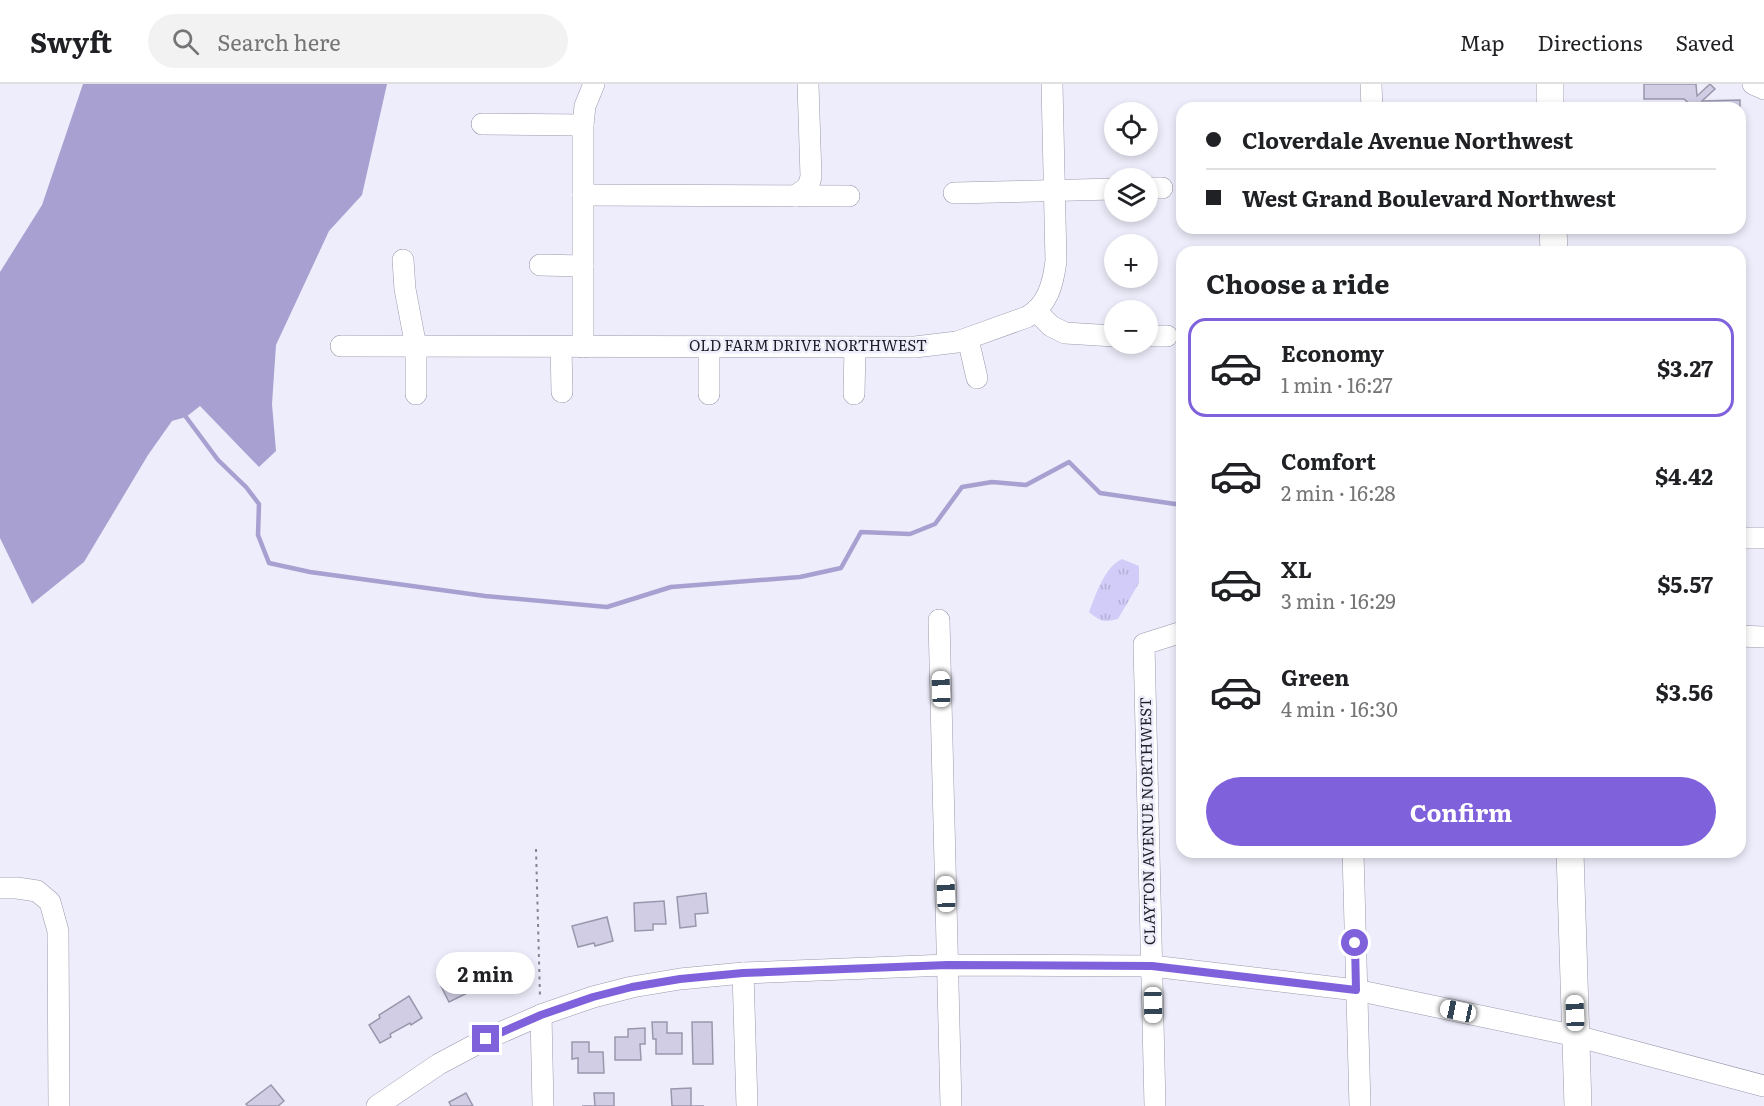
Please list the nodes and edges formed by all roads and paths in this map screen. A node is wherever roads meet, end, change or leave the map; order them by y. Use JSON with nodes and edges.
{"nodes":[{"id":1,"x":594,"y":84,"type":"edge"},
{"id":2,"x":808,"y":84,"type":"edge"},
{"id":3,"x":1052,"y":84,"type":"edge"},
{"id":4,"x":1371,"y":84,"type":"edge"},
{"id":5,"x":1550,"y":84,"type":"edge"},
{"id":6,"x":1753,"y":84,"type":"edge"},
{"id":7,"x":1764,"y":89,"type":"edge"},
{"id":8,"x":1372,"y":102,"type":"edge"},
{"id":9,"x":1550,"y":102,"type":"edge"},
{"id":10,"x":482,"y":124,"type":"dead end"},
{"id":11,"x":583,"y":125,"type":"junction"},
{"id":12,"x":1104,"y":189,"type":"edge"},
{"id":13,"x":1054,"y":191,"type":"junction"},
{"id":14,"x":954,"y":193,"type":"dead end"},
{"id":15,"x":583,"y":195,"type":"junction"},
{"id":16,"x":795,"y":196,"type":"junction"},
{"id":17,"x":849,"y":196,"type":"dead end"},
{"id":18,"x":404,"y":260,"type":"dead end"},
{"id":19,"x":540,"y":265,"type":"dead end"},
{"id":20,"x":583,"y":266,"type":"junction"},
{"id":21,"x":1036,"y":312,"type":"junction"},
{"id":22,"x":1104,"y":335,"type":"edge"},
{"id":23,"x":968,"y":339,"type":"junction"},
{"id":24,"x":341,"y":346,"type":"dead end"},
{"id":25,"x":416,"y":347,"type":"junction"},
{"id":26,"x":561,"y":347,"type":"junction"},
{"id":27,"x":583,"y":347,"type":"junction"},
{"id":28,"x":709,"y":347,"type":"junction"},
{"id":29,"x":855,"y":347,"type":"junction"},
{"id":30,"x":978,"y":378,"type":"dead end"},
{"id":31,"x":562,"y":392,"type":"dead end"},
{"id":32,"x":416,"y":393,"type":"dead end"},
{"id":33,"x":709,"y":394,"type":"dead end"},
{"id":34,"x":854,"y":394,"type":"dead end"},
{"id":35,"x":1746,"y":538,"type":"edge"},
{"id":36,"x":1764,"y":538,"type":"edge"},
{"id":37,"x":939,"y":620,"type":"dead end"},
{"id":38,"x":1176,"y":634,"type":"edge"},
{"id":39,"x":1746,"y":636,"type":"edge"},
{"id":40,"x":1764,"y":637,"type":"edge"},
{"id":41,"x":536,"y":849,"type":"dead end"},
{"id":42,"x":1353,"y":858,"type":"edge"},
{"id":43,"x":1570,"y":858,"type":"edge"},
{"id":44,"x":0,"y":888,"type":"edge"},
{"id":45,"x":947,"y":965,"type":"junction"},
{"id":46,"x":1152,"y":966,"type":"junction"},
{"id":47,"x":743,"y":973,"type":"junction"},
{"id":48,"x":1356,"y":990,"type":"junction"},
{"id":49,"x":541,"y":1015,"type":"junction"},
{"id":50,"x":1576,"y":1036,"type":"junction"},
{"id":51,"x":1764,"y":1086,"type":"edge"},
{"id":52,"x":59,"y":1106,"type":"edge"},
{"id":53,"x":377,"y":1106,"type":"edge"},
{"id":54,"x":543,"y":1106,"type":"edge"},
{"id":55,"x":747,"y":1106,"type":"edge"},
{"id":56,"x":951,"y":1106,"type":"edge"},
{"id":57,"x":1155,"y":1106,"type":"edge"},
{"id":58,"x":1360,"y":1106,"type":"edge"},
{"id":59,"x":1578,"y":1106,"type":"edge"}],
"edges":[{"from":1,"to":11,"type":"street"},
{"from":2,"to":16,"type":"street"},
{"from":3,"to":13,"type":"street"},
{"from":4,"to":8,"type":"street"},
{"from":5,"to":9,"type":"main road"},
{"from":6,"to":7,"type":"street"},
{"from":10,"to":11,"type":"street"},
{"from":11,"to":15,"type":"street"},
{"from":12,"to":13,"type":"street"},
{"from":13,"to":14,"type":"street"},
{"from":13,"to":21,"type":"street"},
{"from":15,"to":16,"type":"street"},
{"from":15,"to":20,"type":"street"},
{"from":16,"to":17,"type":"street"},
{"from":18,"to":25,"type":"street"},
{"from":19,"to":20,"type":"street"},
{"from":20,"to":27,"type":"street"},
{"from":21,"to":22,"type":"street"},
{"from":21,"to":23,"type":"street","name":"OLD FARM DRIVE NORTHWEST"},
{"from":23,"to":29,"type":"street","name":"OLD FARM DRIVE NORTHWEST"},
{"from":23,"to":30,"type":"street"},
{"from":24,"to":25,"type":"street","name":"OLD FARM DRIVE NORTHWEST"},
{"from":25,"to":26,"type":"street","name":"OLD FARM DRIVE NORTHWEST"},
{"from":25,"to":32,"type":"street"},
{"from":26,"to":27,"type":"street","name":"OLD FARM DRIVE NORTHWEST"},
{"from":26,"to":31,"type":"street"},
{"from":27,"to":28,"type":"street","name":"OLD FARM DRIVE NORTHWEST"},
{"from":28,"to":29,"type":"street","name":"OLD FARM DRIVE NORTHWEST"},
{"from":28,"to":33,"type":"street"},
{"from":29,"to":34,"type":"street"},
{"from":35,"to":36,"type":"street"},
{"from":37,"to":45,"type":"street"},
{"from":38,"to":46,"type":"street","name":"CLAYTON AVENUE NORTHWEST"},
{"from":39,"to":40,"type":"street"},
{"from":41,"to":49,"type":"path"},
{"from":42,"to":48,"type":"street"},
{"from":43,"to":50,"type":"main road"},
{"from":44,"to":52,"type":"street"},
{"from":45,"to":46,"type":"street"},
{"from":45,"to":47,"type":"street"},
{"from":45,"to":56,"type":"street"},
{"from":46,"to":48,"type":"street"},
{"from":46,"to":57,"type":"street","name":"CLAYTON AVENUE NORTHWEST"},
{"from":47,"to":49,"type":"street"},
{"from":47,"to":55,"type":"street"},
{"from":48,"to":50,"type":"street"},
{"from":48,"to":58,"type":"street"},
{"from":49,"to":53,"type":"street"},
{"from":49,"to":54,"type":"street"},
{"from":50,"to":51,"type":"street"},
{"from":50,"to":59,"type":"main road"}]}
